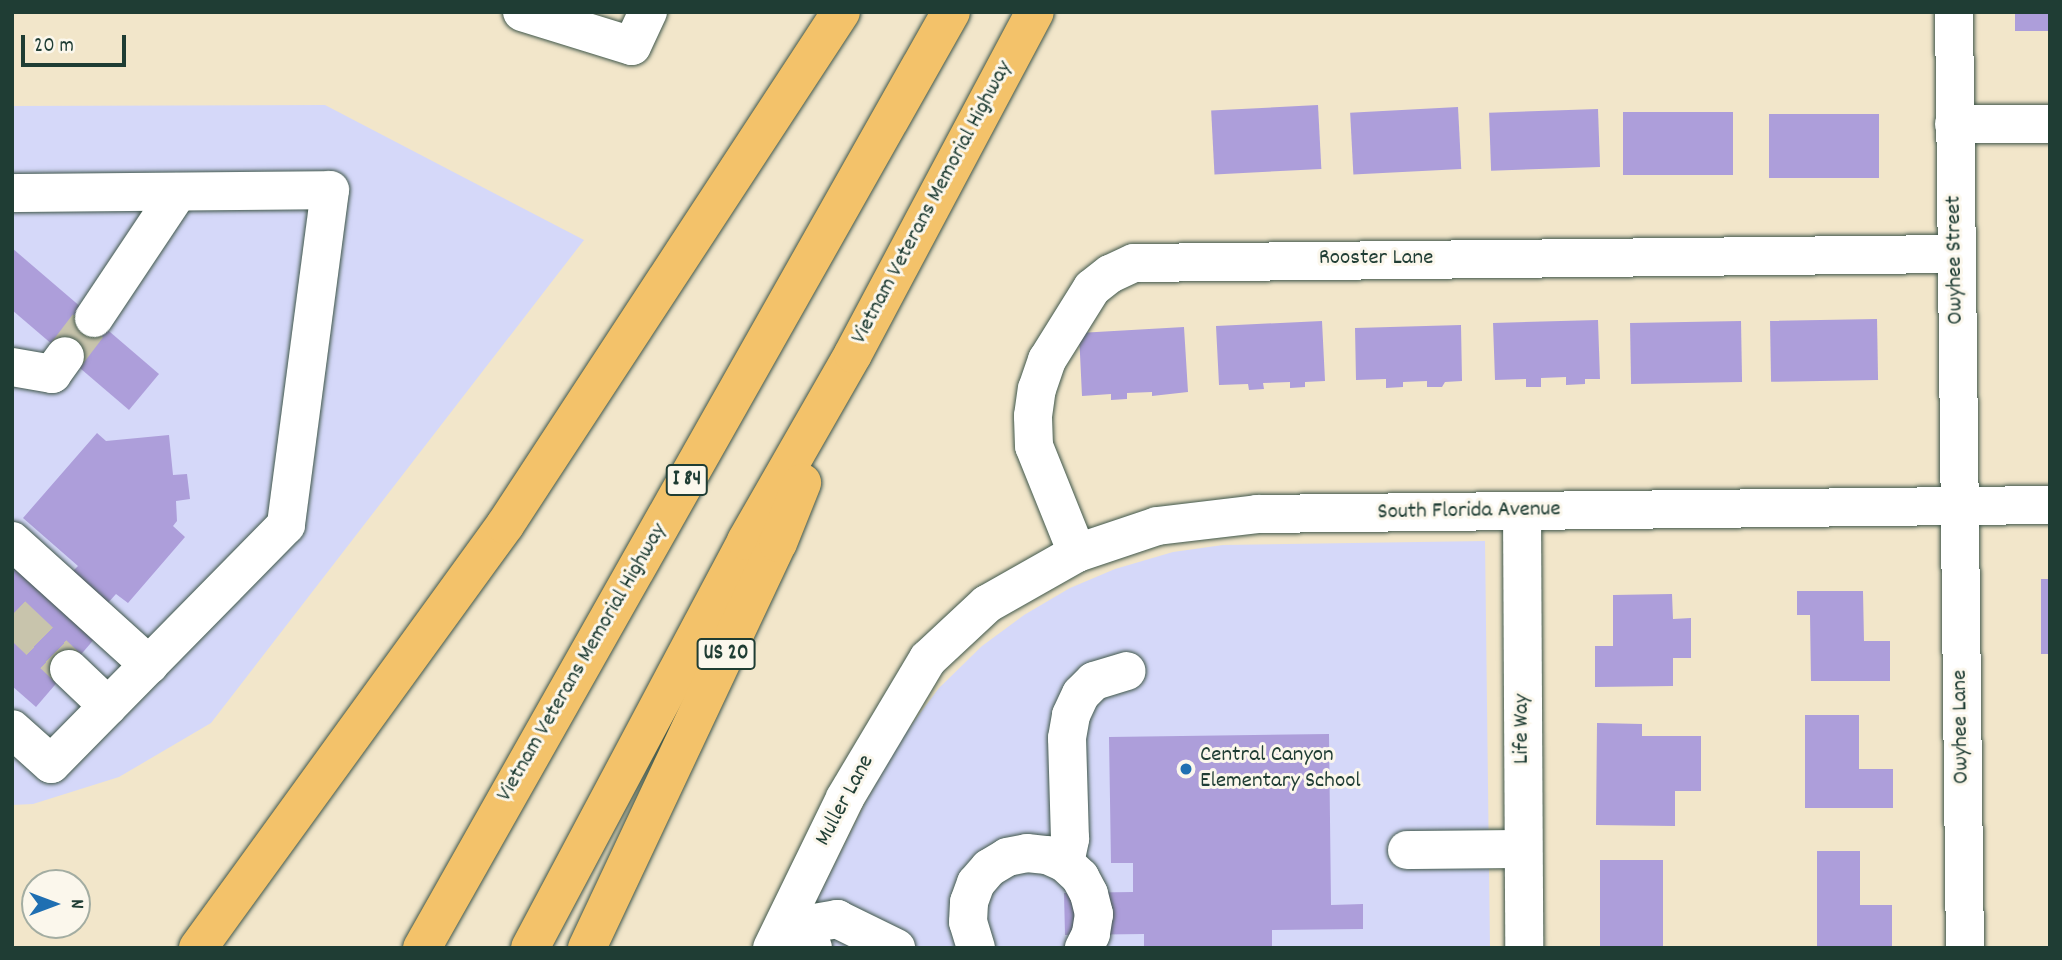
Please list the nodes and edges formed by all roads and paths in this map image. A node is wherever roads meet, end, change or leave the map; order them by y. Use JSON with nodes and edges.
{"nodes":[{"id":1,"x":522,"y":12,"type":"edge"},
{"id":2,"x":648,"y":12,"type":"edge"},
{"id":3,"x":841,"y":12,"type":"edge"},
{"id":4,"x":951,"y":12,"type":"edge"},
{"id":5,"x":1035,"y":12,"type":"edge"},
{"id":6,"x":1954,"y":12,"type":"edge"},
{"id":7,"x":1954,"y":124,"type":"junction"},
{"id":8,"x":2050,"y":124,"type":"edge"},
{"id":9,"x":178,"y":191,"type":"junction"},
{"id":10,"x":12,"y":192,"type":"edge"},
{"id":11,"x":1955,"y":254,"type":"junction"},
{"id":12,"x":94,"y":318,"type":"tunnel mouth"},
{"id":13,"x":853,"y":354,"type":"junction"},
{"id":14,"x":65,"y":356,"type":"tunnel mouth"},
{"id":15,"x":12,"y":367,"type":"edge"},
{"id":16,"x":2050,"y":505,"type":"edge"},
{"id":17,"x":1959,"y":507,"type":"junction"},
{"id":18,"x":1522,"y":511,"type":"junction"},
{"id":19,"x":12,"y":541,"type":"edge"},
{"id":20,"x":1077,"y":553,"type":"junction"},
{"id":21,"x":928,"y":659,"type":"joint"},
{"id":22,"x":149,"y":665,"type":"junction"},
{"id":23,"x":69,"y":669,"type":"tunnel mouth"},
{"id":24,"x":1126,"y":671,"type":"dead end"},
{"id":25,"x":108,"y":706,"type":"junction"},
{"id":26,"x":12,"y":729,"type":"edge"},
{"id":27,"x":1523,"y":849,"type":"junction"},
{"id":28,"x":1407,"y":850,"type":"dead end"},
{"id":29,"x":1065,"y":863,"type":"junction"},
{"id":30,"x":794,"y":934,"type":"edge"},
{"id":31,"x":198,"y":948,"type":"edge"},
{"id":32,"x":422,"y":948,"type":"edge"},
{"id":33,"x":530,"y":948,"type":"edge"},
{"id":34,"x":587,"y":948,"type":"edge"},
{"id":35,"x":895,"y":948,"type":"edge"},
{"id":36,"x":976,"y":948,"type":"edge"},
{"id":37,"x":1084,"y":948,"type":"edge"},
{"id":38,"x":1524,"y":948,"type":"edge"},
{"id":39,"x":1965,"y":948,"type":"edge"}],
"edges":[{"from":1,"to":2,"type":"street"},
{"from":3,"to":31,"type":"highway"},
{"from":4,"to":32,"type":"highway","name":"Vietnam Veterans Memorial Highway","number":"I 84"},
{"from":5,"to":13,"type":"highway","name":"Vietnam Veterans Memorial Highway"},
{"from":6,"to":7,"type":"street","name":"Owyhee Street"},
{"from":7,"to":8,"type":"street"},
{"from":7,"to":11,"type":"street","name":"Owyhee Street"},
{"from":9,"to":10,"type":"street"},
{"from":9,"to":12,"type":"street"},
{"from":9,"to":22,"type":"street"},
{"from":11,"to":17,"type":"street","name":"Owyhee Street"},
{"from":11,"to":20,"type":"street","name":"Rooster Lane"},
{"from":13,"to":33,"type":"highway","name":"Vietnam Veterans Memorial Highway"},
{"from":13,"to":34,"type":"highway","number":"US 20"},
{"from":14,"to":15,"type":"street"},
{"from":16,"to":17,"type":"street","name":"South Florida Avenue"},
{"from":17,"to":18,"type":"street","name":"South Florida Avenue"},
{"from":17,"to":39,"type":"street","name":"Owyhee Lane"},
{"from":18,"to":20,"type":"street","name":"South Florida Avenue"},
{"from":18,"to":27,"type":"street","name":"Life Way"},
{"from":19,"to":22,"type":"street"},
{"from":20,"to":21,"type":"street","name":"South Florida Avenue"},
{"from":21,"to":30,"type":"street","name":"Muller Lane"},
{"from":22,"to":25,"type":"street"},
{"from":23,"to":25,"type":"street"},
{"from":24,"to":29,"type":"street"},
{"from":25,"to":26,"type":"street"},
{"from":27,"to":28,"type":"street"},
{"from":27,"to":38,"type":"street","name":"Life Way"},
{"from":29,"to":36,"type":"street"},
{"from":29,"to":37,"type":"street"},
{"from":30,"to":35,"type":"street"}]}
